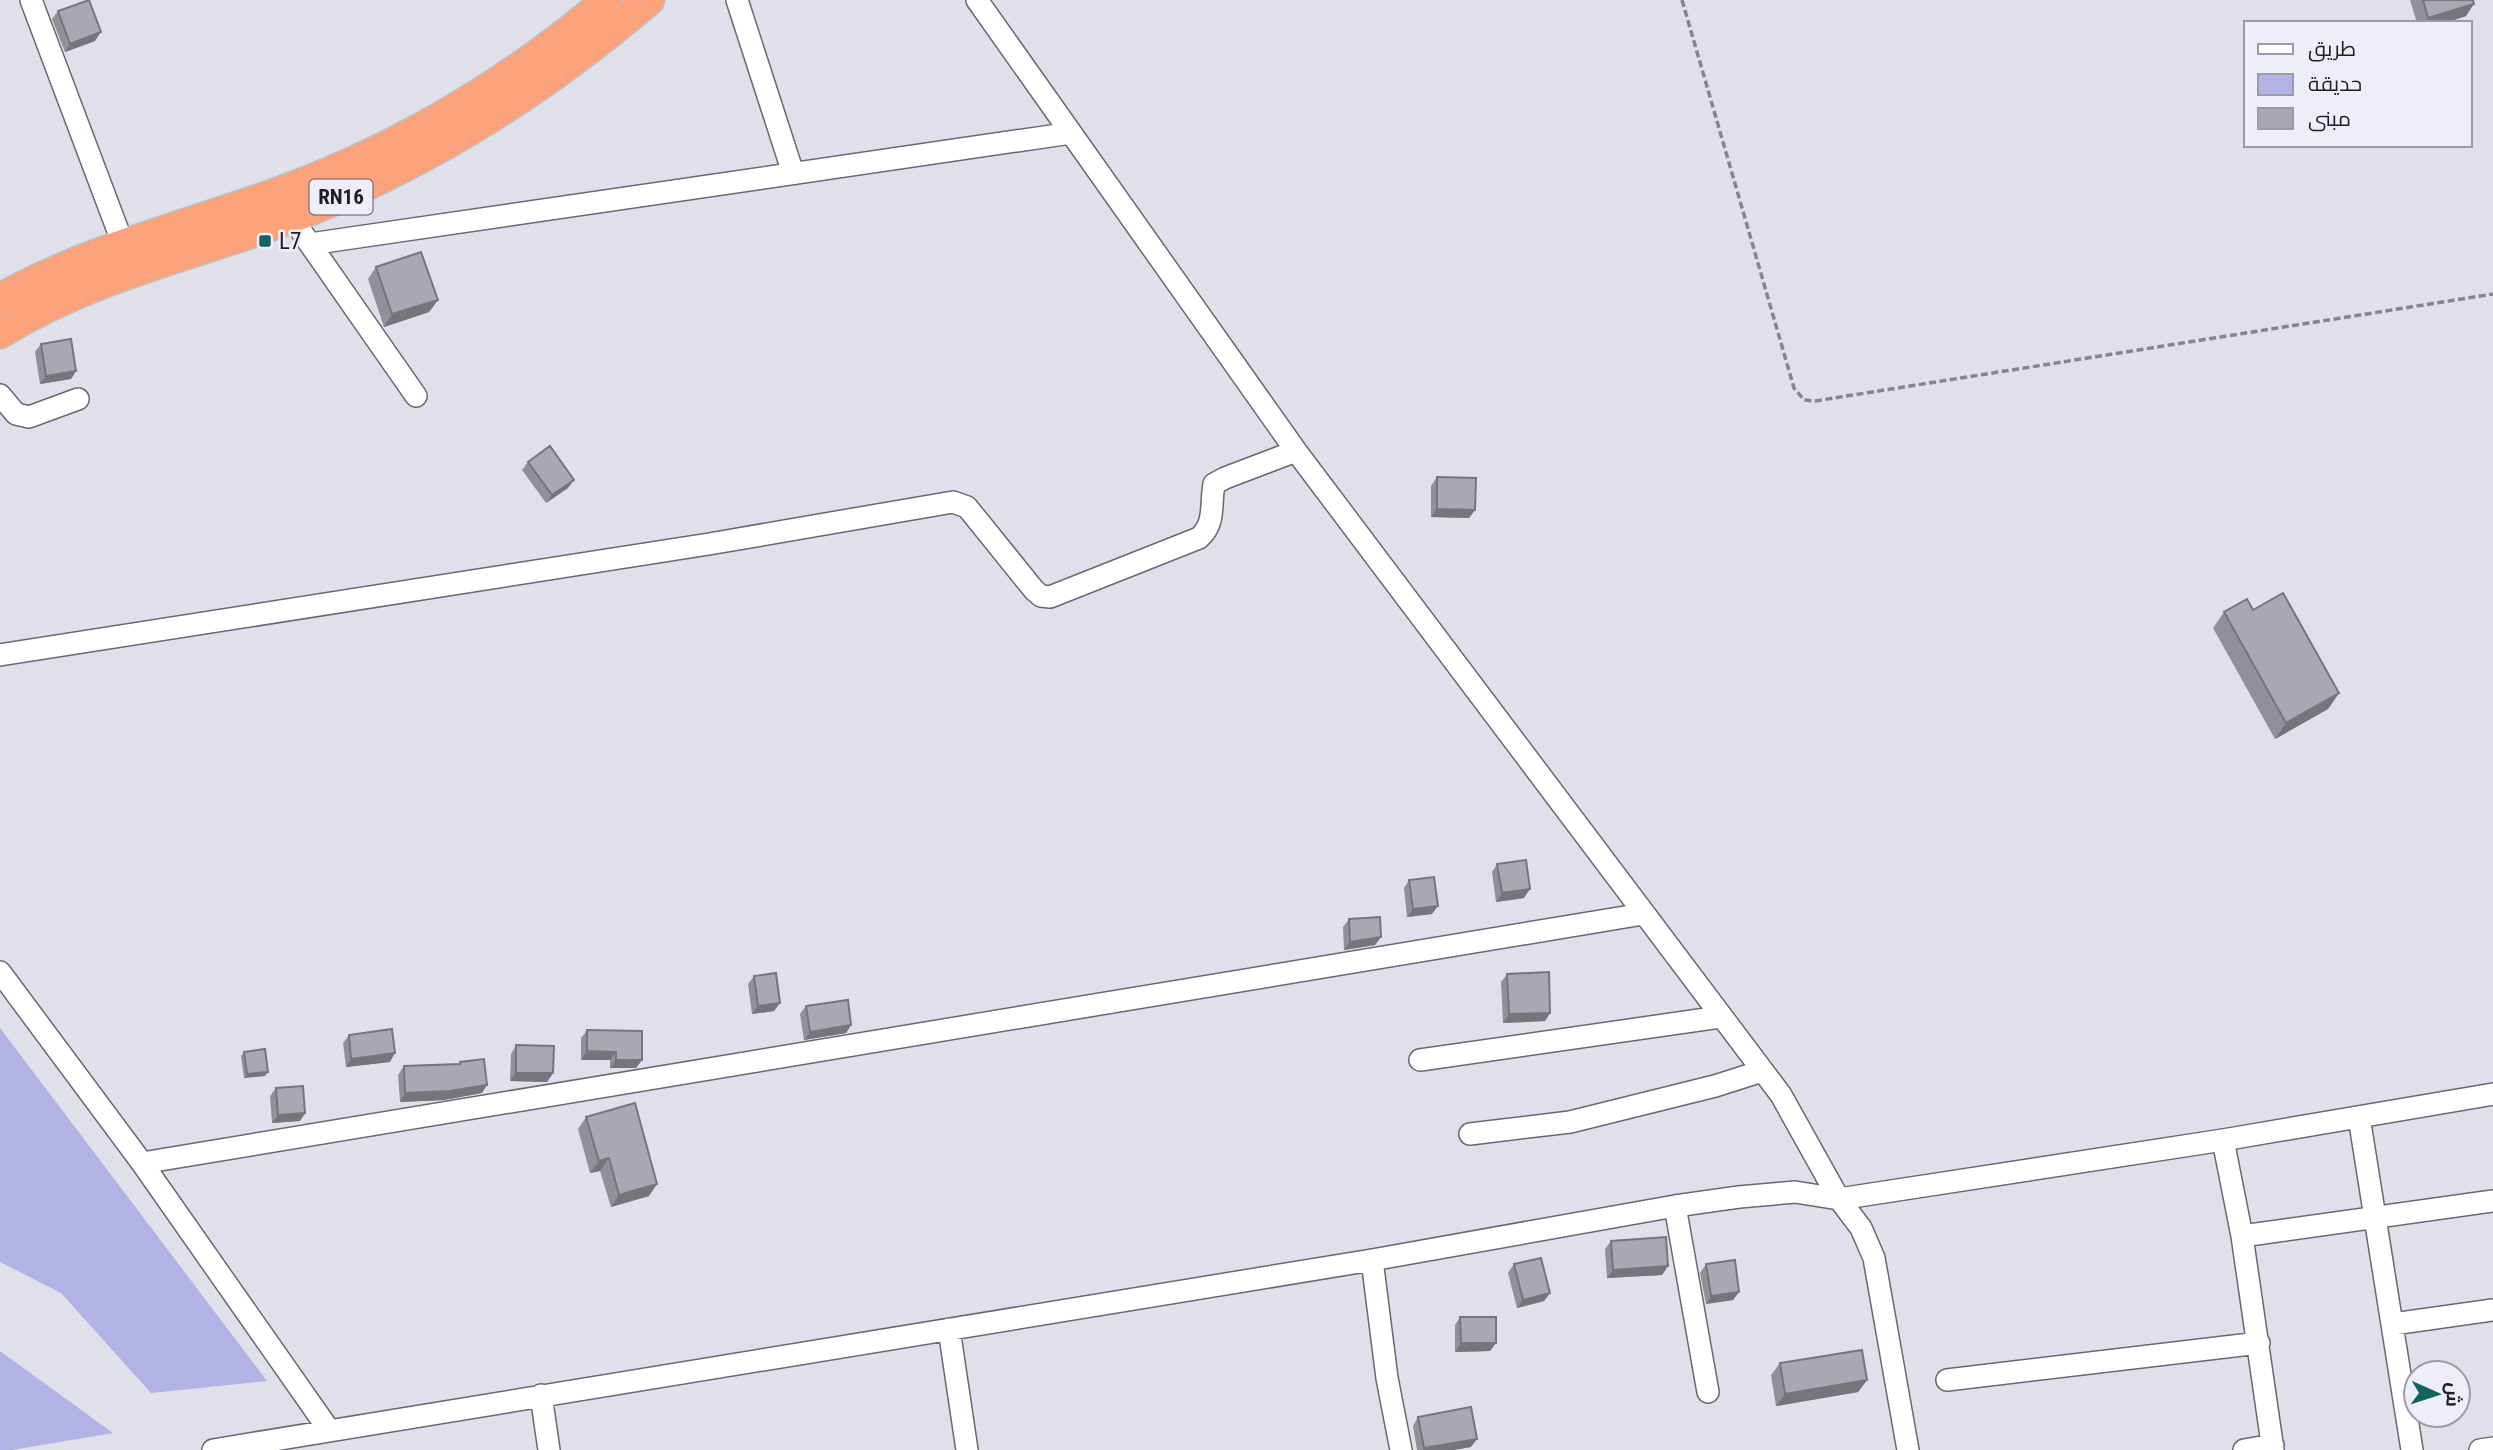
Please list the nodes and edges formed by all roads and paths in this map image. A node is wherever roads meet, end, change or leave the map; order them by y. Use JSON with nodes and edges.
{"nodes":[{"id":1,"x":31,"y":0,"type":"edge"},
{"id":2,"x":607,"y":0,"type":"edge"},
{"id":3,"x":649,"y":0,"type":"edge"},
{"id":4,"x":737,"y":0,"type":"edge"},
{"id":5,"x":977,"y":0,"type":"edge"},
{"id":6,"x":1682,"y":0,"type":"edge"},
{"id":7,"x":1071,"y":133,"type":"junction"},
{"id":8,"x":793,"y":173,"type":"junction"},
{"id":9,"x":291,"y":217,"type":"junction"},
{"id":10,"x":122,"y":244,"type":"junction"},
{"id":11,"x":310,"y":244,"type":"junction"},
{"id":12,"x":2493,"y":294,"type":"edge"},
{"id":13,"x":0,"y":299,"type":"edge"},
{"id":14,"x":0,"y":332,"type":"edge"},
{"id":15,"x":0,"y":395,"type":"edge"},
{"id":16,"x":416,"y":396,"type":"dead end"},
{"id":17,"x":78,"y":399,"type":"dead end"},
{"id":18,"x":1296,"y":451,"type":"junction"},
{"id":19,"x":0,"y":655,"type":"edge"},
{"id":20,"x":1643,"y":914,"type":"junction"},
{"id":21,"x":0,"y":972,"type":"edge"},
{"id":22,"x":1720,"y":1017,"type":"junction"},
{"id":23,"x":1420,"y":1060,"type":"dead end"},
{"id":24,"x":1762,"y":1071,"type":"junction"},
{"id":25,"x":2493,"y":1094,"type":"edge"},
{"id":26,"x":2359,"y":1117,"type":"junction"},
{"id":27,"x":1470,"y":1134,"type":"dead end"},
{"id":28,"x":2222,"y":1140,"type":"junction"},
{"id":29,"x":142,"y":1163,"type":"junction"},
{"id":30,"x":1839,"y":1199,"type":"junction"},
{"id":31,"x":2493,"y":1201,"type":"edge"},
{"id":32,"x":1675,"y":1206,"type":"junction"},
{"id":33,"x":2377,"y":1219,"type":"junction"},
{"id":34,"x":2242,"y":1236,"type":"junction"},
{"id":35,"x":1373,"y":1260,"type":"junction"},
{"id":36,"x":2493,"y":1310,"type":"edge"},
{"id":37,"x":2393,"y":1324,"type":"junction"},
{"id":38,"x":949,"y":1329,"type":"junction"},
{"id":39,"x":2259,"y":1343,"type":"junction"},
{"id":40,"x":1947,"y":1380,"type":"dead end"},
{"id":41,"x":1708,"y":1392,"type":"dead end"},
{"id":42,"x":541,"y":1395,"type":"junction"},
{"id":43,"x":329,"y":1430,"type":"junction"},
{"id":44,"x":2273,"y":1448,"type":"edge"},
{"id":45,"x":2493,"y":1448,"type":"edge"},
{"id":46,"x":213,"y":1450,"type":"edge"},
{"id":47,"x":549,"y":1450,"type":"edge"},
{"id":48,"x":967,"y":1450,"type":"edge"},
{"id":49,"x":1401,"y":1450,"type":"edge"},
{"id":50,"x":1908,"y":1450,"type":"edge"},
{"id":51,"x":2244,"y":1450,"type":"edge"},
{"id":52,"x":2412,"y":1450,"type":"edge"},
{"id":53,"x":2480,"y":1450,"type":"edge"}],
"edges":[{"from":1,"to":10,"type":"street"},
{"from":2,"to":10,"type":"highway","number":"RN16"},
{"from":3,"to":9,"type":"highway","number":"RN16"},
{"from":4,"to":8,"type":"street"},
{"from":5,"to":7,"type":"street"},
{"from":6,"to":12,"type":"path"},
{"from":7,"to":8,"type":"street"},
{"from":7,"to":18,"type":"street"},
{"from":8,"to":11,"type":"street"},
{"from":9,"to":11,"type":"street"},
{"from":9,"to":14,"type":"highway","number":"RN16"},
{"from":10,"to":13,"type":"highway","number":"RN16"},
{"from":11,"to":16,"type":"street"},
{"from":15,"to":17,"type":"street"},
{"from":18,"to":19,"type":"street"},
{"from":18,"to":20,"type":"street"},
{"from":20,"to":22,"type":"street"},
{"from":20,"to":29,"type":"street"},
{"from":21,"to":29,"type":"street"},
{"from":22,"to":23,"type":"street"},
{"from":22,"to":24,"type":"street"},
{"from":24,"to":27,"type":"street"},
{"from":24,"to":30,"type":"street"},
{"from":25,"to":26,"type":"street"},
{"from":26,"to":28,"type":"street"},
{"from":26,"to":33,"type":"street"},
{"from":28,"to":30,"type":"street"},
{"from":28,"to":34,"type":"street"},
{"from":29,"to":43,"type":"street"},
{"from":30,"to":32,"type":"street"},
{"from":30,"to":50,"type":"street"},
{"from":31,"to":33,"type":"street"},
{"from":32,"to":35,"type":"street"},
{"from":32,"to":41,"type":"street"},
{"from":33,"to":34,"type":"street"},
{"from":33,"to":37,"type":"street"},
{"from":34,"to":39,"type":"street"},
{"from":35,"to":38,"type":"street"},
{"from":35,"to":49,"type":"street"},
{"from":36,"to":37,"type":"street"},
{"from":37,"to":52,"type":"street"},
{"from":38,"to":42,"type":"street"},
{"from":38,"to":48,"type":"street"},
{"from":39,"to":40,"type":"street"},
{"from":39,"to":44,"type":"street"},
{"from":42,"to":43,"type":"street"},
{"from":42,"to":47,"type":"street"},
{"from":43,"to":46,"type":"street"},
{"from":44,"to":51,"type":"street"},
{"from":45,"to":53,"type":"street"}]}
